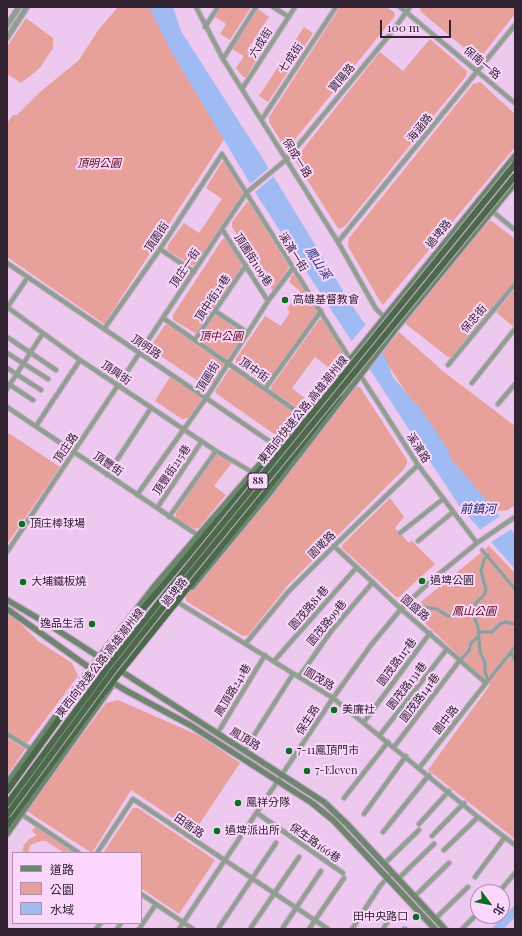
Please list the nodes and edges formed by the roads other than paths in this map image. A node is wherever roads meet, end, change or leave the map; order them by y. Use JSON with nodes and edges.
{"nodes":[{"id":1,"x":19,"y":7,"type":"edge"},
{"id":2,"x":27,"y":7,"type":"edge"},
{"id":3,"x":196,"y":7,"type":"edge"},
{"id":4,"x":218,"y":7,"type":"edge"},
{"id":5,"x":256,"y":7,"type":"edge"},
{"id":6,"x":273,"y":7,"type":"edge"},
{"id":7,"x":296,"y":7,"type":"edge"},
{"id":8,"x":336,"y":7,"type":"edge"},
{"id":9,"x":400,"y":7,"type":"edge"},
{"id":10,"x":410,"y":7,"type":"edge"},
{"id":11,"x":406,"y":11,"type":"junction"},
{"id":12,"x":288,"y":17,"type":"junction"},
{"id":13,"x":515,"y":24,"type":"edge"},
{"id":14,"x":7,"y":25,"type":"edge"},
{"id":15,"x":205,"y":27,"type":"junction"},
{"id":16,"x":7,"y":38,"type":"edge"},
{"id":17,"x":223,"y":59,"type":"junction"},
{"id":18,"x":478,"y":72,"type":"junction"},
{"id":19,"x":242,"y":89,"type":"junction"},
{"id":20,"x":515,"y":103,"type":"edge"},
{"id":21,"x":262,"y":119,"type":"junction"},
{"id":22,"x":222,"y":154,"type":"joint"},
{"id":23,"x":515,"y":156,"type":"edge"},
{"id":24,"x":287,"y":159,"type":"junction"},
{"id":25,"x":515,"y":164,"type":"edge"},
{"id":26,"x":515,"y":176,"type":"edge"},
{"id":27,"x":515,"y":183,"type":"edge"},
{"id":28,"x":246,"y":193,"type":"junction"},
{"id":29,"x":492,"y":211,"type":"junction"},
{"id":30,"x":222,"y":229,"type":"junction"},
{"id":31,"x":515,"y":230,"type":"edge"},
{"id":32,"x":338,"y":242,"type":"junction"},
{"id":33,"x":160,"y":249,"type":"junction"},
{"id":34,"x":7,"y":263,"type":"edge"},
{"id":35,"x":246,"y":265,"type":"junction"},
{"id":36,"x":293,"y":268,"type":"junction"},
{"id":37,"x":194,"y":272,"type":"junction"},
{"id":38,"x":28,"y":277,"type":"junction"},
{"id":39,"x":515,"y":284,"type":"edge"},
{"id":40,"x":268,"y":301,"type":"junction"},
{"id":41,"x":7,"y":308,"type":"edge"},
{"id":42,"x":215,"y":311,"type":"junction"},
{"id":43,"x":321,"y":311,"type":"junction"},
{"id":44,"x":384,"y":317,"type":"junction"},
{"id":45,"x":163,"y":318,"type":"junction"},
{"id":46,"x":104,"y":329,"type":"junction"},
{"id":47,"x":514,"y":330,"type":"edge"},
{"id":48,"x":248,"y":332,"type":"junction"},
{"id":49,"x":43,"y":333,"type":"junction"},
{"id":50,"x":7,"y":338,"type":"edge"},
{"id":51,"x":195,"y":340,"type":"junction"},
{"id":52,"x":7,"y":353,"type":"edge"},
{"id":53,"x":30,"y":353,"type":"junction"},
{"id":54,"x":140,"y":353,"type":"junction"},
{"id":55,"x":350,"y":359,"type":"junction"},
{"id":56,"x":80,"y":360,"type":"junction"},
{"id":57,"x":228,"y":363,"type":"junction"},
{"id":58,"x":23,"y":364,"type":"junction"},
{"id":59,"x":448,"y":365,"type":"dead end"},
{"id":60,"x":7,"y":368,"type":"edge"},
{"id":61,"x":56,"y":370,"type":"dead end"},
{"id":62,"x":17,"y":374,"type":"junction"},
{"id":63,"x":350,"y":374,"type":"junction"},
{"id":64,"x":360,"y":375,"type":"junction"},
{"id":65,"x":48,"y":379,"type":"dead end"},
{"id":66,"x":472,"y":383,"type":"dead end"},
{"id":67,"x":8,"y":384,"type":"edge"},
{"id":68,"x":515,"y":384,"type":"edge"},
{"id":69,"x":118,"y":385,"type":"junction"},
{"id":70,"x":7,"y":389,"type":"edge"},
{"id":71,"x":265,"y":389,"type":"junction"},
{"id":72,"x":41,"y":390,"type":"dead end"},
{"id":73,"x":206,"y":398,"type":"junction"},
{"id":74,"x":33,"y":400,"type":"dead end"},
{"id":75,"x":498,"y":404,"type":"dead end"},
{"id":76,"x":7,"y":407,"type":"edge"},
{"id":77,"x":151,"y":408,"type":"junction"},
{"id":78,"x":302,"y":415,"type":"junction"},
{"id":79,"x":36,"y":426,"type":"junction"},
{"id":80,"x":184,"y":429,"type":"junction"},
{"id":81,"x":202,"y":441,"type":"junction"},
{"id":82,"x":275,"y":445,"type":"junction"},
{"id":83,"x":216,"y":451,"type":"junction"},
{"id":84,"x":74,"y":452,"type":"junction"},
{"id":85,"x":418,"y":465,"type":"junction"},
{"id":86,"x":252,"y":472,"type":"junction"},
{"id":87,"x":107,"y":474,"type":"junction"},
{"id":88,"x":138,"y":495,"type":"junction"},
{"id":89,"x":443,"y":499,"type":"junction"},
{"id":90,"x":157,"y":508,"type":"junction"},
{"id":91,"x":453,"y":512,"type":"junction"},
{"id":92,"x":169,"y":516,"type":"junction"},
{"id":93,"x":514,"y":518,"type":"edge"},
{"id":94,"x":400,"y":533,"type":"dead end"},
{"id":95,"x":198,"y":536,"type":"junction"},
{"id":96,"x":418,"y":541,"type":"dead end"},
{"id":97,"x":477,"y":543,"type":"junction"},
{"id":98,"x":334,"y":546,"type":"junction"},
{"id":99,"x":482,"y":550,"type":"dead end"},
{"id":100,"x":7,"y":552,"type":"edge"},
{"id":101,"x":488,"y":555,"type":"junction"},
{"id":102,"x":357,"y":567,"type":"junction"},
{"id":103,"x":373,"y":582,"type":"junction"},
{"id":104,"x":515,"y":589,"type":"edge"},
{"id":105,"x":7,"y":600,"type":"edge"},
{"id":106,"x":179,"y":603,"type":"junction"},
{"id":107,"x":423,"y":607,"type":"dead end"},
{"id":108,"x":7,"y":609,"type":"edge"},
{"id":109,"x":401,"y":609,"type":"junction"},
{"id":110,"x":473,"y":613,"type":"junction"},
{"id":111,"x":515,"y":624,"type":"edge"},
{"id":112,"x":478,"y":632,"type":"junction"},
{"id":113,"x":430,"y":633,"type":"junction"},
{"id":114,"x":479,"y":636,"type":"junction"},
{"id":115,"x":246,"y":643,"type":"junction"},
{"id":116,"x":515,"y":647,"type":"edge"},
{"id":117,"x":448,"y":649,"type":"junction"},
{"id":118,"x":511,"y":653,"type":"junction"},
{"id":119,"x":265,"y":655,"type":"junction"},
{"id":120,"x":101,"y":659,"type":"junction"},
{"id":121,"x":460,"y":660,"type":"junction"},
{"id":122,"x":515,"y":660,"type":"edge"},
{"id":123,"x":274,"y":661,"type":"junction"},
{"id":124,"x":92,"y":670,"type":"junction"},
{"id":125,"x":121,"y":672,"type":"junction"},
{"id":126,"x":293,"y":674,"type":"junction"},
{"id":127,"x":298,"y":677,"type":"junction"},
{"id":128,"x":487,"y":682,"type":"junction"},
{"id":129,"x":113,"y":683,"type":"junction"},
{"id":130,"x":333,"y":698,"type":"junction"},
{"id":131,"x":364,"y":722,"type":"junction"},
{"id":132,"x":7,"y":734,"type":"edge"},
{"id":133,"x":217,"y":734,"type":"junction"},
{"id":134,"x":380,"y":735,"type":"junction"},
{"id":135,"x":388,"y":742,"type":"junction"},
{"id":136,"x":394,"y":747,"type":"junction"},
{"id":137,"x":31,"y":749,"type":"junction"},
{"id":138,"x":244,"y":751,"type":"junction"},
{"id":139,"x":406,"y":756,"type":"junction"},
{"id":140,"x":420,"y":768,"type":"junction"},
{"id":141,"x":283,"y":774,"type":"junction"},
{"id":142,"x":428,"y":774,"type":"junction"},
{"id":143,"x":278,"y":782,"type":"junction"},
{"id":144,"x":7,"y":783,"type":"edge"},
{"id":145,"x":7,"y":791,"type":"edge"},
{"id":146,"x":449,"y":791,"type":"junction"},
{"id":147,"x":344,"y":798,"type":"dead end"},
{"id":148,"x":464,"y":803,"type":"junction"},
{"id":149,"x":7,"y":804,"type":"edge"},
{"id":150,"x":257,"y":813,"type":"junction"},
{"id":151,"x":21,"y":814,"type":"junction"},
{"id":152,"x":364,"y":814,"type":"dead end"},
{"id":153,"x":7,"y":815,"type":"edge"},
{"id":154,"x":478,"y":817,"type":"junction"},
{"id":155,"x":418,"y":824,"type":"dead end"},
{"id":156,"x":7,"y":825,"type":"edge"},
{"id":157,"x":419,"y":830,"type":"dead end"},
{"id":158,"x":383,"y":832,"type":"dead end"},
{"id":159,"x":7,"y":834,"type":"edge"},
{"id":160,"x":432,"y":836,"type":"dead end"},
{"id":161,"x":505,"y":837,"type":"junction"},
{"id":162,"x":276,"y":843,"type":"dead end"},
{"id":163,"x":434,"y":844,"type":"dead end"},
{"id":164,"x":515,"y":844,"type":"edge"},
{"id":165,"x":444,"y":850,"type":"dead end"},
{"id":166,"x":78,"y":852,"type":"edge"},
{"id":167,"x":98,"y":852,"type":"edge"},
{"id":168,"x":299,"y":857,"type":"dead end"},
{"id":169,"x":225,"y":861,"type":"junction"},
{"id":170,"x":449,"y":863,"type":"dead end"},
{"id":171,"x":384,"y":864,"type":"junction"},
{"id":172,"x":321,"y":871,"type":"dead end"},
{"id":173,"x":392,"y":873,"type":"junction"},
{"id":174,"x":515,"y":873,"type":"edge"},
{"id":175,"x":475,"y":877,"type":"dead end"},
{"id":176,"x":252,"y":879,"type":"junction"},
{"id":177,"x":386,"y":879,"type":"junction"},
{"id":178,"x":398,"y":879,"type":"junction"},
{"id":179,"x":506,"y":884,"type":"edge"},
{"id":180,"x":468,"y":887,"type":"dead end"},
{"id":181,"x":275,"y":894,"type":"junction"},
{"id":182,"x":142,"y":895,"type":"edge"},
{"id":183,"x":414,"y":897,"type":"junction"},
{"id":184,"x":156,"y":904,"type":"junction"},
{"id":185,"x":296,"y":908,"type":"junction"},
{"id":186,"x":392,"y":915,"type":"dead end"},
{"id":187,"x":435,"y":919,"type":"junction"},
{"id":188,"x":315,"y":921,"type":"junction"},
{"id":189,"x":470,"y":921,"type":"edge"},
{"id":190,"x":183,"y":923,"type":"junction"},
{"id":191,"x":432,"y":928,"type":"edge"},
{"id":192,"x":139,"y":929,"type":"edge"},
{"id":193,"x":179,"y":929,"type":"edge"},
{"id":194,"x":193,"y":929,"type":"edge"},
{"id":195,"x":218,"y":929,"type":"edge"},
{"id":196,"x":250,"y":929,"type":"edge"},
{"id":197,"x":282,"y":929,"type":"edge"},
{"id":198,"x":309,"y":929,"type":"edge"},
{"id":199,"x":328,"y":929,"type":"edge"},
{"id":200,"x":352,"y":929,"type":"edge"},
{"id":201,"x":383,"y":929,"type":"edge"},
{"id":202,"x":445,"y":929,"type":"edge"},
{"id":203,"x":462,"y":929,"type":"edge"}],
"edges":[{"from":1,"to":14,"type":"street"},
{"from":2,"to":16,"type":"street"},
{"from":3,"to":15,"type":"street","name":"保成一路"},
{"from":4,"to":15,"type":"street"},
{"from":5,"to":17,"type":"street"},
{"from":6,"to":12,"type":"street"},
{"from":7,"to":12,"type":"street","name":"六成街"},
{"from":8,"to":21,"type":"street","name":"七成街"},
{"from":9,"to":11,"type":"street","name":"保南一路"},
{"from":10,"to":11,"type":"street","name":"寶陽路"},
{"from":11,"to":18,"type":"street","name":"保南一路"},
{"from":11,"to":24,"type":"street","name":"寶陽路"},
{"from":12,"to":19,"type":"street","name":"六成街"},
{"from":13,"to":18,"type":"street","name":"海涵路"},
{"from":15,"to":17,"type":"street","name":"保成一路"},
{"from":17,"to":19,"type":"street","name":"保成一路"},
{"from":18,"to":20,"type":"street","name":"保南一路"},
{"from":18,"to":32,"type":"street","name":"海涵路"},
{"from":19,"to":21,"type":"street","name":"保成一路"},
{"from":21,"to":24,"type":"street","name":"保成一路"},
{"from":22,"to":28,"type":"street","name":"溪濱一街"},
{"from":22,"to":33,"type":"street","name":"頂園街"},
{"from":23,"to":44,"type":"main road","name":"過埤路"},
{"from":24,"to":28,"type":"street","name":"寶陽路"},
{"from":24,"to":32,"type":"street","name":"保成一路"},
{"from":25,"to":63,"type":"highway","name":"東西向快速公路 高雄潮州線","number":"88","bridge":true},
{"from":26,"to":63,"type":"highway","name":"東西向快速公路 高雄潮州線","number":"88","bridge":true},
{"from":27,"to":29,"type":"main road"},
{"from":28,"to":30,"type":"street","name":"頂庄一街"},
{"from":28,"to":36,"type":"street","name":"溪濱一街"},
{"from":29,"to":31,"type":"street"},
{"from":29,"to":64,"type":"main road","name":"過埤路"},
{"from":30,"to":35,"type":"street","name":"頂圃街109巷"},
{"from":30,"to":37,"type":"street","name":"頂庄一街"},
{"from":32,"to":44,"type":"street","name":"保成一路"},
{"from":33,"to":37,"type":"street"},
{"from":33,"to":46,"type":"street","name":"頂園街"},
{"from":34,"to":38,"type":"street","name":"頂明路"},
{"from":35,"to":40,"type":"street","name":"頂圃街109巷"},
{"from":35,"to":42,"type":"street","name":"頂中街21巷"},
{"from":36,"to":40,"type":"street","name":"頂圃街"},
{"from":36,"to":43,"type":"street","name":"溪濱一街"},
{"from":37,"to":45,"type":"street","name":"頂庄一街"},
{"from":38,"to":41,"type":"street"},
{"from":38,"to":46,"type":"street","name":"頂明路"},
{"from":39,"to":59,"type":"street","name":"保忠街"},
{"from":40,"to":48,"type":"street","name":"頂圃街"},
{"from":41,"to":49,"type":"street","name":"頂興街"},
{"from":42,"to":48,"type":"street"},
{"from":42,"to":51,"type":"street","name":"頂中街21巷"},
{"from":43,"to":55,"type":"street","name":"溪濱一街"},
{"from":43,"to":71,"type":"street"},
{"from":44,"to":55,"type":"main road","name":"過埤路"},
{"from":45,"to":51,"type":"street","name":"頂中街"},
{"from":45,"to":54,"type":"street","name":"頂庄一街"},
{"from":46,"to":54,"type":"street","name":"頂明路"},
{"from":47,"to":66,"type":"street"},
{"from":48,"to":57,"type":"street","name":"頂圃街"},
{"from":49,"to":53,"type":"street"},
{"from":49,"to":56,"type":"street","name":"頂興街"},
{"from":50,"to":53,"type":"street"},
{"from":51,"to":57,"type":"street","name":"頂中街"},
{"from":52,"to":58,"type":"street"},
{"from":53,"to":58,"type":"street"},
{"from":53,"to":61,"type":"street"},
{"from":54,"to":69,"type":"street","name":"頂庄路"},
{"from":54,"to":73,"type":"street","name":"頂明路"},
{"from":55,"to":64,"type":"street","name":"溪濱路"},
{"from":55,"to":78,"type":"main road","name":"過埤路"},
{"from":56,"to":69,"type":"street","name":"頂興街"},
{"from":56,"to":79,"type":"street"},
{"from":57,"to":71,"type":"street","name":"頂中街"},
{"from":57,"to":73,"type":"street","name":"頂圃街"},
{"from":58,"to":62,"type":"street"},
{"from":58,"to":65,"type":"street"},
{"from":60,"to":62,"type":"street"},
{"from":62,"to":67,"type":"street"},
{"from":62,"to":72,"type":"street"},
{"from":63,"to":120,"type":"highway","bridge":true},
{"from":63,"to":125,"type":"highway","bridge":true},
{"from":63,"to":149,"type":"highway","name":"東西向快速公路 高雄潮州線","number":"88","bridge":true},
{"from":63,"to":153,"type":"highway","name":"東西向快速公路 高雄潮州線","number":"88","bridge":true},
{"from":64,"to":85,"type":"street","name":"溪濱路"},
{"from":64,"to":106,"type":"main road","name":"過埤路"},
{"from":67,"to":70,"type":"street"},
{"from":67,"to":74,"type":"street"},
{"from":68,"to":75,"type":"street"},
{"from":69,"to":77,"type":"street","name":"頂興街"},
{"from":69,"to":84,"type":"street","name":"頂庄路"},
{"from":71,"to":78,"type":"street","name":"頂中街"},
{"from":73,"to":80,"type":"street","name":"頂圃街"},
{"from":73,"to":82,"type":"street","name":"頂明路"},
{"from":76,"to":79,"type":"street","name":"頂豐街"},
{"from":77,"to":80,"type":"street","name":"頂興街"},
{"from":77,"to":87,"type":"street"},
{"from":78,"to":82,"type":"main road","name":"過埤路"},
{"from":79,"to":84,"type":"street","name":"頂豐街"},
{"from":80,"to":81,"type":"street","name":"頂興街"},
{"from":80,"to":88,"type":"street","name":"頂圃街"},
{"from":81,"to":83,"type":"street","name":"頂興街"},
{"from":81,"to":90,"type":"street","name":"頂豐街215巷"},
{"from":82,"to":86,"type":"main road","name":"過埤路"},
{"from":83,"to":86,"type":"street","name":"頂興街"},
{"from":83,"to":92,"type":"street"},
{"from":84,"to":87,"type":"street","name":"頂豐街"},
{"from":84,"to":100,"type":"street","name":"頂庄路"},
{"from":85,"to":89,"type":"street","name":"溪濱路"},
{"from":85,"to":98,"type":"street","name":"園墘路"},
{"from":86,"to":95,"type":"main road","name":"過埤路"},
{"from":87,"to":88,"type":"street","name":"頂豐街"},
{"from":88,"to":90,"type":"street","name":"頂豐街"},
{"from":89,"to":91,"type":"street","name":"溪濱路"},
{"from":89,"to":94,"type":"street"},
{"from":90,"to":92,"type":"street","name":"頂豐街"},
{"from":91,"to":96,"type":"street"},
{"from":91,"to":97,"type":"street","name":"溪濱路"},
{"from":92,"to":95,"type":"street","name":"頂豐街"},
{"from":93,"to":97,"type":"street","name":"保生路"},
{"from":95,"to":120,"type":"main road","name":"過埤路"},
{"from":97,"to":109,"type":"street","name":"保生路"},
{"from":98,"to":102,"type":"street","name":"園盛路"},
{"from":98,"to":115,"type":"street","name":"園墘路"},
{"from":99,"to":101,"type":"street"},
{"from":101,"to":104,"type":"street"},
{"from":101,"to":110,"type":"street"},
{"from":102,"to":103,"type":"street","name":"園盛路"},
{"from":102,"to":123,"type":"street","name":"園茂路81巷"},
{"from":103,"to":109,"type":"street","name":"園盛路"},
{"from":103,"to":127,"type":"street","name":"園茂路99巷"},
{"from":105,"to":120,"type":"main road","name":"鳳頂路"},
{"from":106,"to":115,"type":"street","name":"園茂路"},
{"from":106,"to":125,"type":"main road","name":"過埤路"},
{"from":107,"to":110,"type":"street"},
{"from":108,"to":124,"type":"main road","name":"鳳頂路"},
{"from":109,"to":113,"type":"street","name":"園盛路"},
{"from":109,"to":130,"type":"street","name":"保生路"},
{"from":110,"to":112,"type":"street"},
{"from":111,"to":112,"type":"street"},
{"from":112,"to":114,"type":"street"},
{"from":113,"to":117,"type":"street","name":"園盛路"},
{"from":113,"to":131,"type":"street","name":"園茂路117巷"},
{"from":114,"to":121,"type":"street"},
{"from":114,"to":128,"type":"street"},
{"from":115,"to":119,"type":"street","name":"園茂路"},
{"from":116,"to":118,"type":"street"},
{"from":117,"to":121,"type":"street","name":"園盛路"},
{"from":117,"to":134,"type":"street","name":"園茂路131巷"},
{"from":118,"to":122,"type":"street"},
{"from":118,"to":128,"type":"street"},
{"from":119,"to":123,"type":"street","name":"園茂路"},
{"from":119,"to":133,"type":"street","name":"鳳頂路241巷"},
{"from":120,"to":124,"type":"highway"},
{"from":120,"to":125,"type":"main road","name":"鳳頂路"},
{"from":121,"to":128,"type":"street","name":"園盛路"},
{"from":121,"to":136,"type":"street","name":"園茂路141巷"},
{"from":123,"to":126,"type":"street","name":"園茂路"},
{"from":124,"to":129,"type":"main road","name":"鳳頂路"},
{"from":124,"to":137,"type":"main road"},
{"from":124,"to":145,"type":"highway"},
{"from":125,"to":129,"type":"highway"},
{"from":125,"to":133,"type":"main road","name":"鳳頂路"},
{"from":126,"to":127,"type":"street","name":"園茂路"},
{"from":126,"to":138,"type":"street"},
{"from":127,"to":130,"type":"street","name":"園茂路"},
{"from":128,"to":140,"type":"street","name":"園中路"},
{"from":129,"to":143,"type":"main road","name":"鳳頂路"},
{"from":129,"to":151,"type":"main road"},
{"from":129,"to":156,"type":"highway"},
{"from":130,"to":131,"type":"street","name":"園茂路"},
{"from":130,"to":141,"type":"street","name":"保生路"},
{"from":131,"to":134,"type":"street","name":"園茂路"},
{"from":132,"to":137,"type":"street"},
{"from":133,"to":138,"type":"main road","name":"鳳頂路"},
{"from":134,"to":135,"type":"street","name":"園茂路"},
{"from":135,"to":136,"type":"street","name":"園茂路"},
{"from":135,"to":147,"type":"street"},
{"from":136,"to":139,"type":"street","name":"園茂路"},
{"from":137,"to":144,"type":"main road"},
{"from":138,"to":141,"type":"main road","name":"鳳頂路"},
{"from":139,"to":140,"type":"street","name":"園茂路"},
{"from":139,"to":152,"type":"street"},
{"from":140,"to":142,"type":"street","name":"園茂路"},
{"from":141,"to":143,"type":"street","name":"保生路"},
{"from":141,"to":171,"type":"main road","name":"鳳頂路"},
{"from":142,"to":146,"type":"street","name":"園茂路"},
{"from":142,"to":158,"type":"street"},
{"from":143,"to":150,"type":"street","name":"保生路"},
{"from":143,"to":177,"type":"main road","name":"鳳頂路"},
{"from":146,"to":148,"type":"street","name":"園茂路"},
{"from":146,"to":155,"type":"street"},
{"from":148,"to":154,"type":"street","name":"園茂路"},
{"from":148,"to":160,"type":"street"},
{"from":150,"to":169,"type":"street","name":"保生路"},
{"from":150,"to":188,"type":"street","name":"保生路166巷"},
{"from":151,"to":159,"type":"main road"},
{"from":151,"to":166,"type":"street"},
{"from":154,"to":161,"type":"street","name":"園茂路"},
{"from":154,"to":165,"type":"street"},
{"from":157,"to":171,"type":"street"},
{"from":161,"to":164,"type":"street","name":"園茂路"},
{"from":161,"to":175,"type":"street"},
{"from":162,"to":176,"type":"street"},
{"from":163,"to":178,"type":"street"},
{"from":167,"to":169,"type":"street","name":"田衙路"},
{"from":168,"to":181,"type":"street"},
{"from":169,"to":176,"type":"street","name":"田衙路"},
{"from":169,"to":190,"type":"street","name":"保生路"},
{"from":170,"to":183,"type":"street"},
{"from":171,"to":173,"type":"main road","name":"鳳頂路"},
{"from":172,"to":185,"type":"street"},
{"from":173,"to":177,"type":"street"},
{"from":173,"to":178,"type":"main road","name":"鳳頂路"},
{"from":174,"to":179,"type":"street"},
{"from":176,"to":181,"type":"street","name":"田衙路"},
{"from":176,"to":195,"type":"street"},
{"from":177,"to":191,"type":"main road","name":"鳳頂路"},
{"from":177,"to":200,"type":"street"},
{"from":178,"to":183,"type":"main road","name":"鳳頂路"},
{"from":180,"to":187,"type":"street"},
{"from":181,"to":185,"type":"street","name":"田衙路"},
{"from":181,"to":196,"type":"street"},
{"from":182,"to":184,"type":"street"},
{"from":183,"to":187,"type":"main road","name":"鳳頂路"},
{"from":184,"to":190,"type":"street"},
{"from":184,"to":192,"type":"street"},
{"from":185,"to":188,"type":"street","name":"田衙路"},
{"from":185,"to":197,"type":"street"},
{"from":186,"to":201,"type":"street"},
{"from":187,"to":202,"type":"main road","name":"鳳頂路"},
{"from":188,"to":198,"type":"street"},
{"from":188,"to":199,"type":"street","name":"田衙路"},
{"from":189,"to":203,"type":"street"},
{"from":190,"to":193,"type":"street","name":"保生路"},
{"from":190,"to":194,"type":"street"}]}
